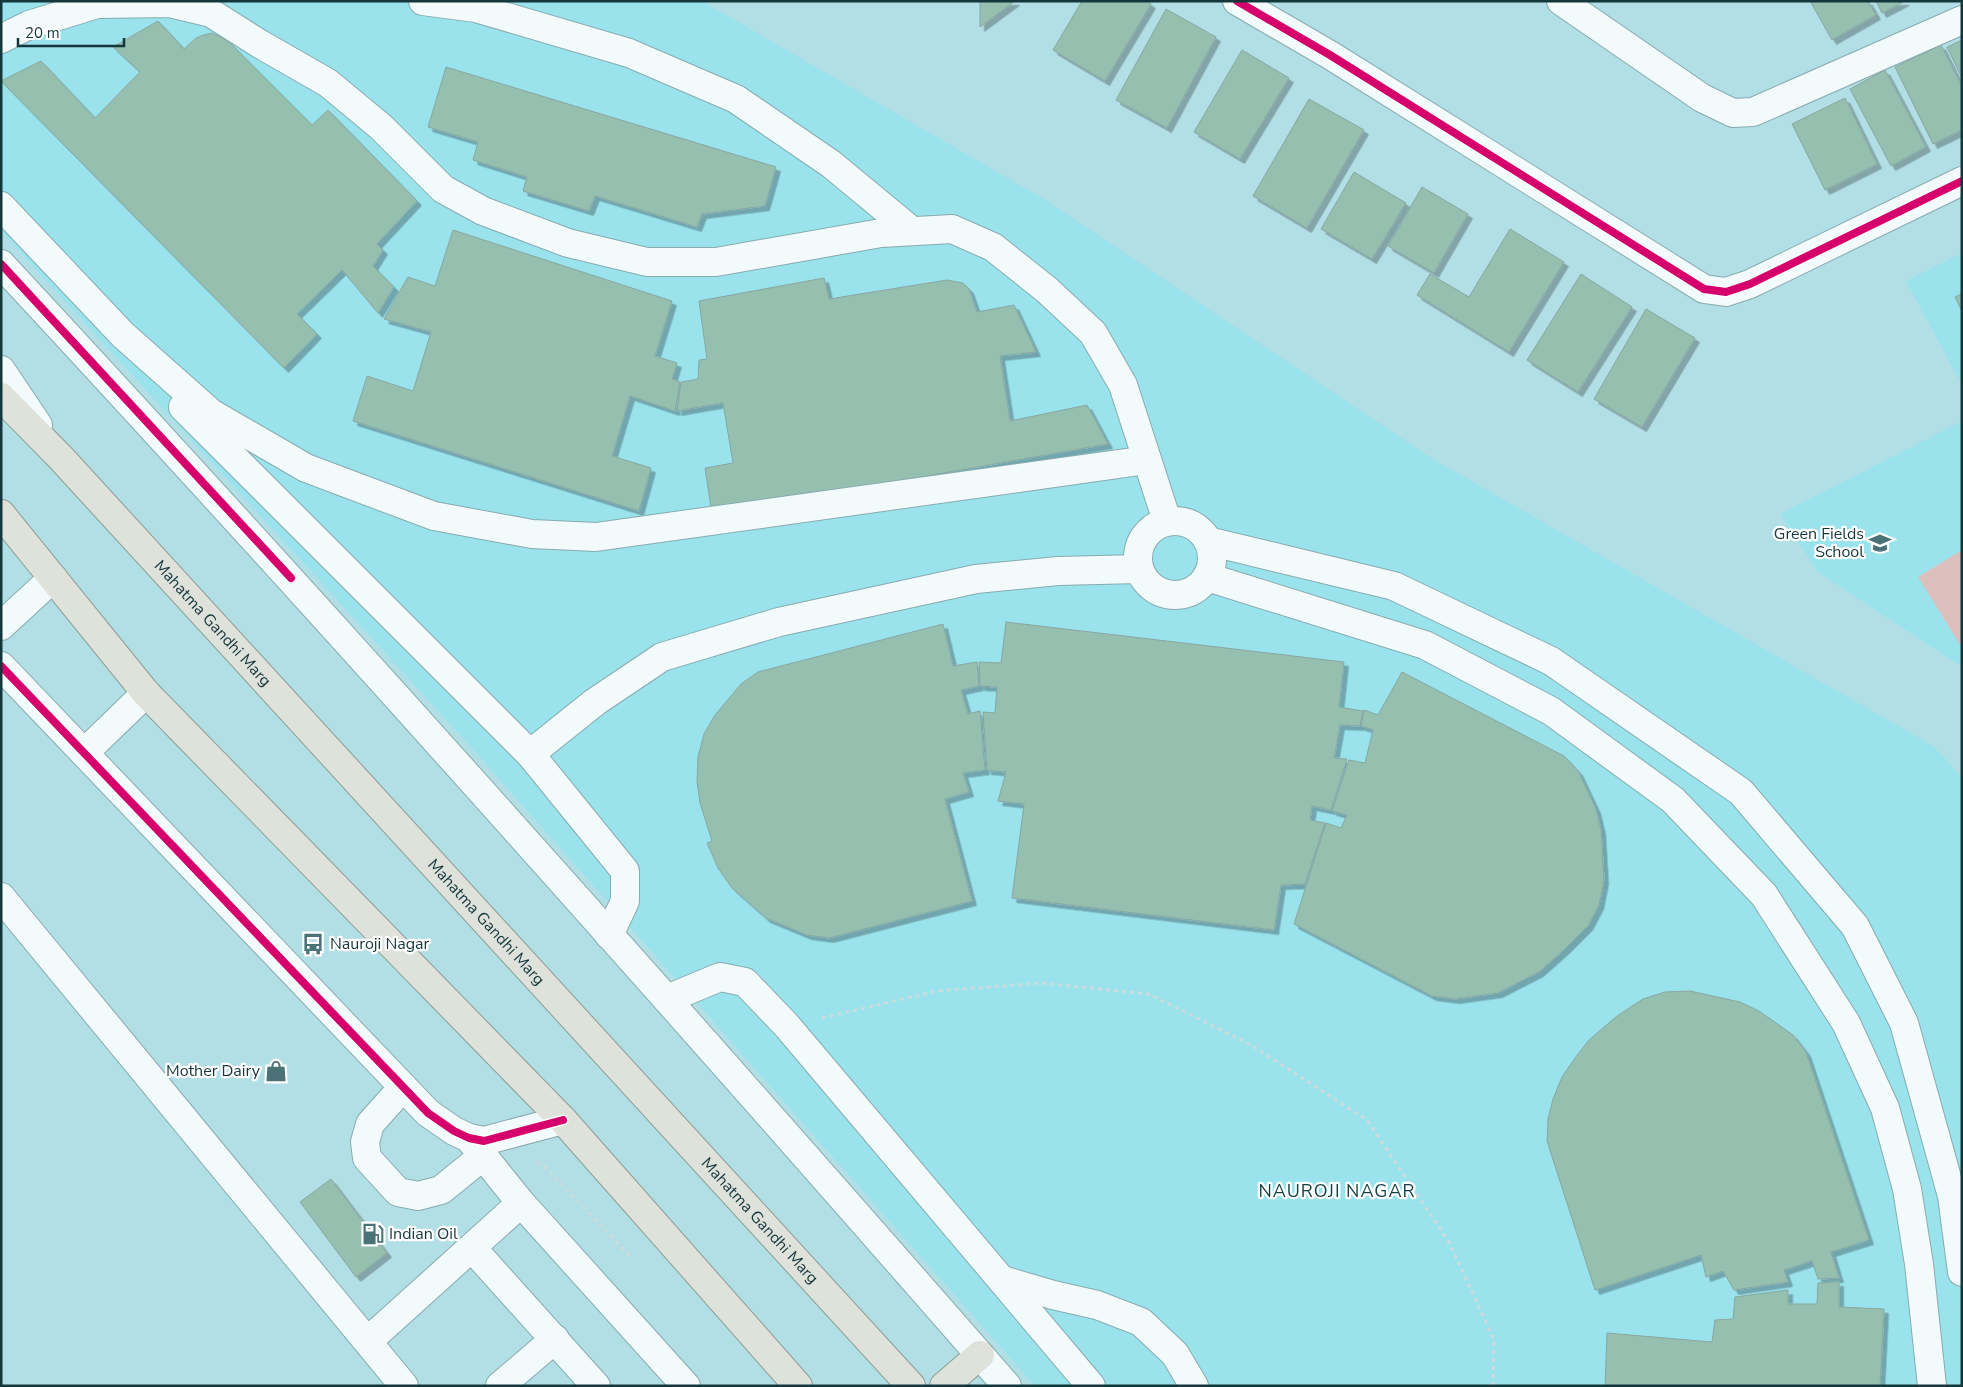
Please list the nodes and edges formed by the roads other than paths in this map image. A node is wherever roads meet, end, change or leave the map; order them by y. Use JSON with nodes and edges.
{"nodes":[{"id":1,"x":423,"y":1,"type":"edge"},
{"id":2,"x":1237,"y":1,"type":"edge"},
{"id":3,"x":1561,"y":1,"type":"edge"},
{"id":4,"x":1962,"y":20,"type":"edge"},
{"id":5,"x":1,"y":39,"type":"edge"},
{"id":6,"x":1962,"y":182,"type":"edge"},
{"id":7,"x":1,"y":206,"type":"edge"},
{"id":8,"x":1,"y":226,"type":"edge"},
{"id":9,"x":912,"y":231,"type":"junction"},
{"id":10,"x":1,"y":264,"type":"edge"},
{"id":11,"x":1,"y":370,"type":"edge"},
{"id":12,"x":1,"y":398,"type":"edge"},
{"id":13,"x":61,"y":458,"type":"junction"},
{"id":14,"x":1147,"y":460,"type":"junction"},
{"id":15,"x":1,"y":514,"type":"edge"},
{"id":16,"x":1166,"y":521,"type":"junction"},
{"id":17,"x":1208,"y":541,"type":"junction"},
{"id":18,"x":1139,"y":569,"type":"junction"},
{"id":19,"x":1207,"y":576,"type":"junction"},
{"id":20,"x":53,"y":578,"type":"junction"},
{"id":21,"x":1,"y":626,"type":"edge"},
{"id":22,"x":1,"y":666,"type":"edge"},
{"id":23,"x":146,"y":693,"type":"junction"},
{"id":24,"x":84,"y":753,"type":"junction"},
{"id":25,"x":530,"y":754,"type":"junction"},
{"id":26,"x":1,"y":897,"type":"edge"},
{"id":27,"x":609,"y":934,"type":"junction"},
{"id":28,"x":667,"y":999,"type":"junction"},
{"id":29,"x":403,"y":1087,"type":"junction"},
{"id":30,"x":563,"y":1120,"type":"junction"},
{"id":31,"x":484,"y":1143,"type":"junction"},
{"id":32,"x":521,"y":1204,"type":"junction"},
{"id":33,"x":472,"y":1248,"type":"junction"},
{"id":34,"x":1962,"y":1272,"type":"edge"},
{"id":35,"x":1002,"y":1280,"type":"junction"},
{"id":36,"x":555,"y":1339,"type":"junction"},
{"id":37,"x":368,"y":1341,"type":"junction"},
{"id":38,"x":980,"y":1354,"type":"junction"},
{"id":39,"x":404,"y":1386,"type":"edge"},
{"id":40,"x":500,"y":1386,"type":"edge"},
{"id":41,"x":596,"y":1386,"type":"edge"},
{"id":42,"x":686,"y":1386,"type":"edge"},
{"id":43,"x":798,"y":1386,"type":"edge"},
{"id":44,"x":910,"y":1386,"type":"edge"},
{"id":45,"x":944,"y":1386,"type":"edge"},
{"id":46,"x":1008,"y":1386,"type":"edge"},
{"id":47,"x":1091,"y":1386,"type":"edge"},
{"id":48,"x":1194,"y":1386,"type":"edge"},
{"id":49,"x":1932,"y":1386,"type":"edge"}],
"edges":[{"from":1,"to":9,"type":"street"},
{"from":2,"to":6,"type":"street"},
{"from":3,"to":4,"type":"street"},
{"from":5,"to":9,"type":"street"},
{"from":7,"to":14,"type":"street"},
{"from":8,"to":25,"type":"street"},
{"from":9,"to":14,"type":"street"},
{"from":10,"to":27,"type":"street"},
{"from":11,"to":13,"type":"street"},
{"from":12,"to":13,"type":"main road","name":"Mahatma Gandhi Marg"},
{"from":13,"to":44,"type":"main road","name":"Mahatma Gandhi Marg"},
{"from":14,"to":16,"type":"street"},
{"from":15,"to":20,"type":"main road"},
{"from":16,"to":17,"type":"street"},
{"from":16,"to":18,"type":"street"},
{"from":17,"to":19,"type":"street"},
{"from":17,"to":34,"type":"street"},
{"from":18,"to":19,"type":"street"},
{"from":18,"to":25,"type":"street"},
{"from":19,"to":49,"type":"street"},
{"from":20,"to":21,"type":"street"},
{"from":20,"to":23,"type":"main road"},
{"from":22,"to":24,"type":"street"},
{"from":23,"to":24,"type":"street"},
{"from":23,"to":30,"type":"main road"},
{"from":24,"to":29,"type":"street"},
{"from":25,"to":27,"type":"street"},
{"from":26,"to":37,"type":"street"},
{"from":27,"to":28,"type":"street"},
{"from":28,"to":35,"type":"street"},
{"from":28,"to":38,"type":"street"},
{"from":29,"to":31,"type":"street"},
{"from":29,"to":31,"type":"street"},
{"from":30,"to":31,"type":"street"},
{"from":30,"to":43,"type":"main road"},
{"from":31,"to":32,"type":"street"},
{"from":32,"to":33,"type":"street"},
{"from":32,"to":42,"type":"street"},
{"from":33,"to":36,"type":"street"},
{"from":33,"to":37,"type":"street"},
{"from":35,"to":47,"type":"street"},
{"from":35,"to":48,"type":"street"},
{"from":36,"to":40,"type":"street"},
{"from":36,"to":41,"type":"street"},
{"from":37,"to":39,"type":"street"},
{"from":38,"to":45,"type":"main road"},
{"from":38,"to":46,"type":"street"}]}
